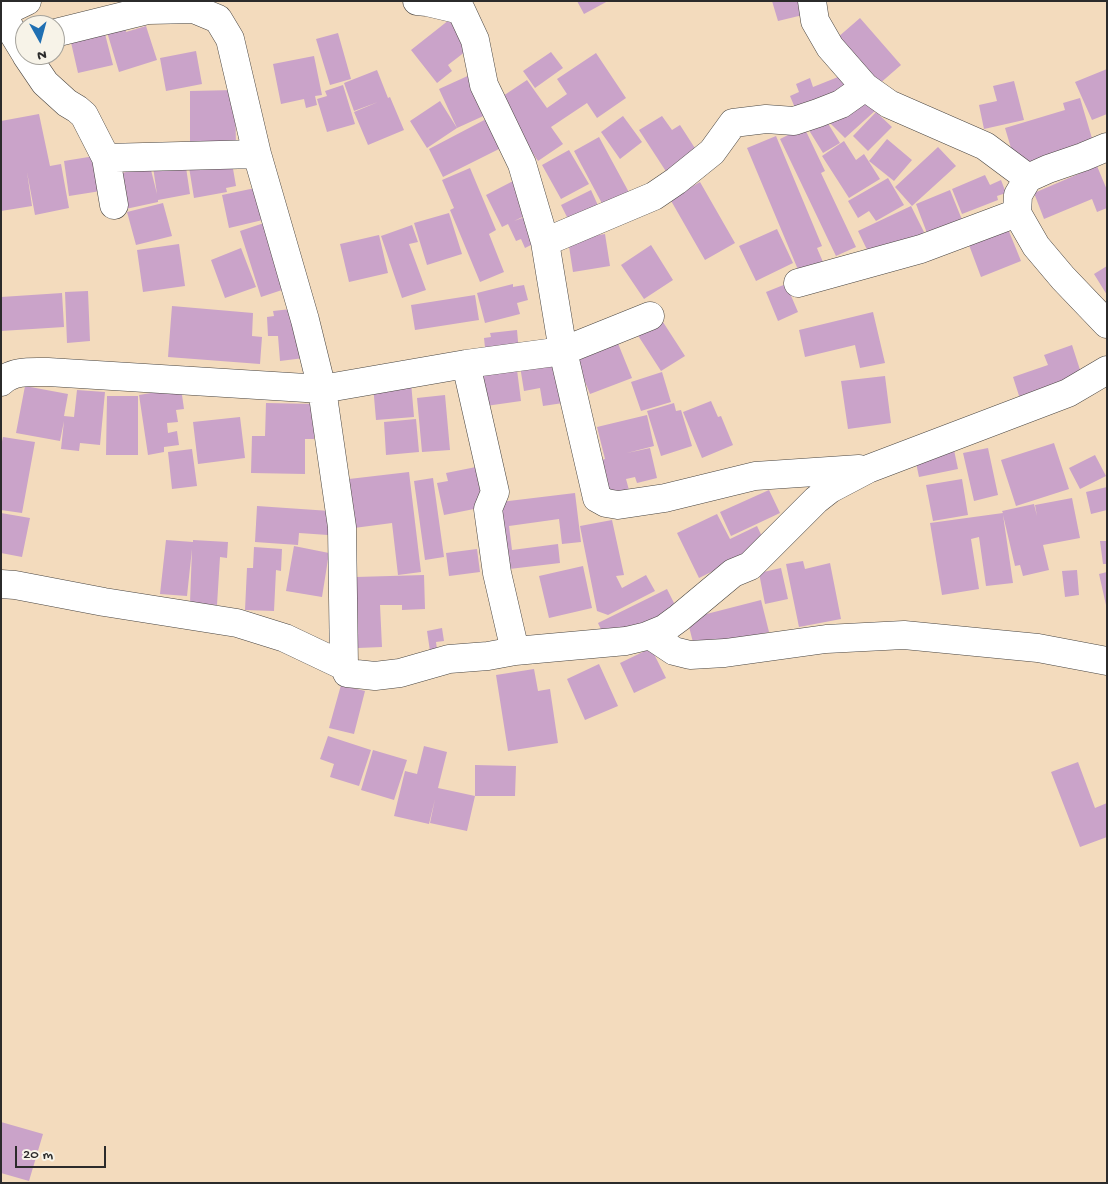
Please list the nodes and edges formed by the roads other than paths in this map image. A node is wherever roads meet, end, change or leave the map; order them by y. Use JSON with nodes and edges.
{"nodes":[{"id":1,"x":27,"y":1,"type":"edge"},
{"id":2,"x":417,"y":1,"type":"edge"},
{"id":3,"x":812,"y":1,"type":"edge"},
{"id":4,"x":193,"y":5,"type":"edge"},
{"id":5,"x":1,"y":12,"type":"edge"},
{"id":6,"x":65,"y":31,"type":"edge"},
{"id":7,"x":15,"y":33,"type":"edge"},
{"id":8,"x":34,"y":65,"type":"edge"},
{"id":9,"x":865,"y":87,"type":"junction"},
{"id":10,"x":1107,"y":147,"type":"edge"},
{"id":11,"x":257,"y":154,"type":"junction"},
{"id":12,"x":106,"y":158,"type":"junction"},
{"id":13,"x":1028,"y":178,"type":"junction"},
{"id":14,"x":114,"y":205,"type":"dead end"},
{"id":15,"x":1017,"y":213,"type":"junction"},
{"id":16,"x":545,"y":242,"type":"junction"},
{"id":17,"x":798,"y":283,"type":"dead end"},
{"id":18,"x":650,"y":316,"type":"dead end"},
{"id":19,"x":1107,"y":324,"type":"edge"},
{"id":20,"x":563,"y":352,"type":"junction"},
{"id":21,"x":466,"y":364,"type":"junction"},
{"id":22,"x":1107,"y":370,"type":"edge"},
{"id":23,"x":1,"y":382,"type":"edge"},
{"id":24,"x":322,"y":389,"type":"junction"},
{"id":25,"x":868,"y":469,"type":"junction"},
{"id":26,"x":1,"y":584,"type":"edge"},
{"id":27,"x":650,"y":635,"type":"junction"},
{"id":28,"x":515,"y":651,"type":"junction"},
{"id":29,"x":1107,"y":660,"type":"edge"},
{"id":30,"x":344,"y":666,"type":"junction"}],
"edges":[{"from":1,"to":5,"type":"street"},
{"from":2,"to":16,"type":"street"},
{"from":3,"to":9,"type":"street"},
{"from":4,"to":6,"type":"street"},
{"from":4,"to":11,"type":"street"},
{"from":5,"to":7,"type":"street"},
{"from":8,"to":12,"type":"street"},
{"from":9,"to":13,"type":"street"},
{"from":9,"to":16,"type":"street"},
{"from":10,"to":13,"type":"street"},
{"from":11,"to":12,"type":"street"},
{"from":11,"to":24,"type":"street"},
{"from":12,"to":14,"type":"street"},
{"from":13,"to":15,"type":"street"},
{"from":15,"to":17,"type":"street"},
{"from":15,"to":19,"type":"street"},
{"from":16,"to":20,"type":"street"},
{"from":18,"to":20,"type":"street"},
{"from":20,"to":21,"type":"street"},
{"from":20,"to":25,"type":"street"},
{"from":21,"to":24,"type":"street"},
{"from":21,"to":28,"type":"street"},
{"from":22,"to":25,"type":"street"},
{"from":23,"to":24,"type":"street"},
{"from":24,"to":30,"type":"street"},
{"from":25,"to":27,"type":"street"},
{"from":26,"to":30,"type":"street"},
{"from":27,"to":28,"type":"street"},
{"from":27,"to":29,"type":"street"},
{"from":28,"to":30,"type":"street"}]}
